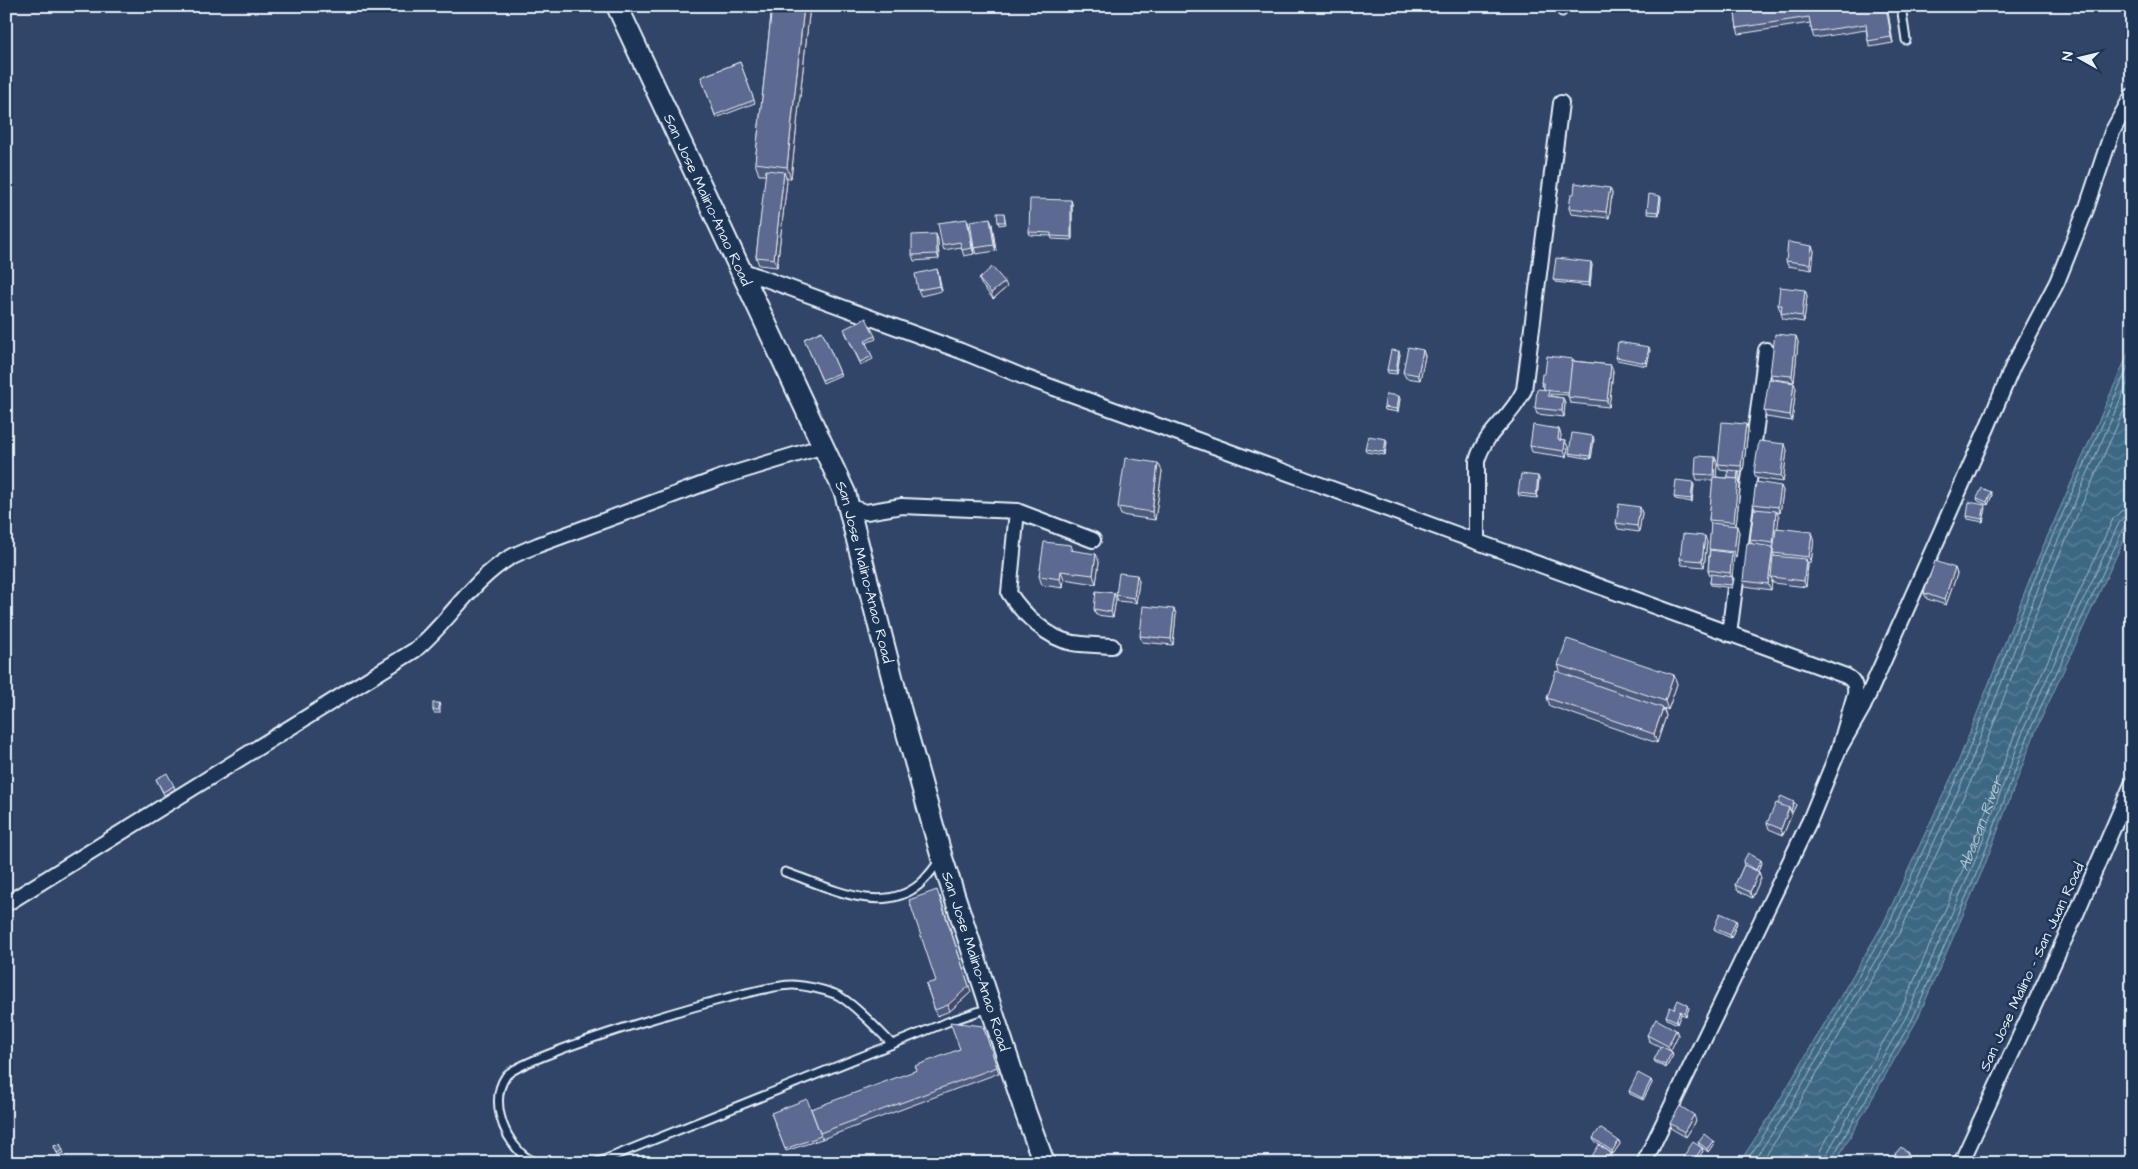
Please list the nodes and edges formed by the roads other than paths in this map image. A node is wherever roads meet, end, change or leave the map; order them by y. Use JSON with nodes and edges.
{"nodes":[{"id":1,"x":617,"y":6,"type":"edge"},
{"id":2,"x":1901,"y":6,"type":"edge"},
{"id":3,"x":1906,"y":40,"type":"dead end"},
{"id":4,"x":2132,"y":96,"type":"edge"},
{"id":5,"x":1560,"y":103,"type":"dead end"},
{"id":6,"x":741,"y":270,"type":"junction"},
{"id":7,"x":1766,"y":350,"type":"dead end"},
{"id":8,"x":824,"y":446,"type":"junction"},
{"id":9,"x":847,"y":506,"type":"junction"},
{"id":10,"x":1017,"y":511,"type":"junction"},
{"id":11,"x":1093,"y":540,"type":"dead end"},
{"id":12,"x":1477,"y":542,"type":"junction"},
{"id":13,"x":1729,"y":634,"type":"junction"},
{"id":14,"x":1112,"y":646,"type":"dead end"},
{"id":15,"x":1839,"y":749,"type":"junction"},
{"id":16,"x":2132,"y":784,"type":"edge"},
{"id":17,"x":942,"y":858,"type":"junction"},
{"id":18,"x":785,"y":872,"type":"dead end"},
{"id":19,"x":6,"y":904,"type":"edge"},
{"id":20,"x":992,"y":1008,"type":"junction"},
{"id":21,"x":892,"y":1044,"type":"junction"},
{"id":22,"x":536,"y":1163,"type":"edge"},
{"id":23,"x":596,"y":1163,"type":"edge"},
{"id":24,"x":1044,"y":1163,"type":"edge"},
{"id":25,"x":1644,"y":1163,"type":"edge"},
{"id":26,"x":1962,"y":1163,"type":"edge"}],
"edges":[{"from":1,"to":6,"type":"main road","name":"San Jose Malino-Anao Road"},
{"from":2,"to":3,"type":"lane"},
{"from":4,"to":15,"type":"street"},
{"from":5,"to":12,"type":"street"},
{"from":6,"to":8,"type":"main road","name":"San Jose Malino-Anao Road"},
{"from":6,"to":12,"type":"street"},
{"from":7,"to":13,"type":"street"},
{"from":8,"to":9,"type":"main road","name":"San Jose Malino-Anao Road"},
{"from":8,"to":19,"type":"street"},
{"from":9,"to":10,"type":"street"},
{"from":9,"to":17,"type":"main road","name":"San Jose Malino-Anao Road"},
{"from":10,"to":11,"type":"street"},
{"from":10,"to":14,"type":"street"},
{"from":12,"to":13,"type":"street"},
{"from":13,"to":15,"type":"street"},
{"from":15,"to":25,"type":"street"},
{"from":16,"to":26,"type":"street","name":"San Jose Malino - San Juan Road"},
{"from":17,"to":18,"type":"lane"},
{"from":17,"to":20,"type":"main road","name":"San Jose Malino-Anao Road"},
{"from":20,"to":21,"type":"lane"},
{"from":20,"to":24,"type":"main road","name":"San Jose Malino-Anao Road"},
{"from":21,"to":22,"type":"lane"},
{"from":21,"to":23,"type":"lane"}]}
